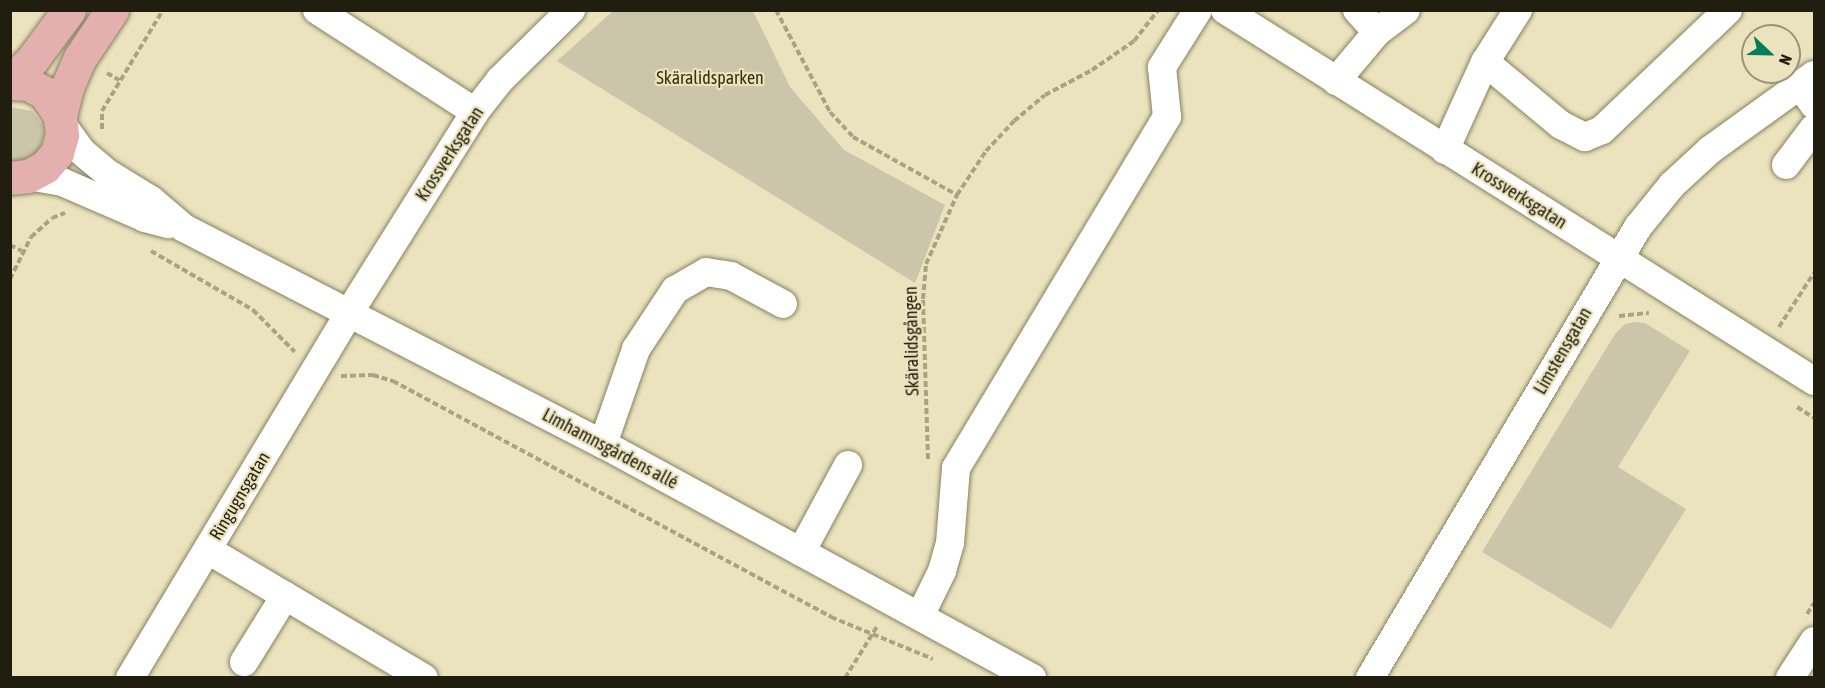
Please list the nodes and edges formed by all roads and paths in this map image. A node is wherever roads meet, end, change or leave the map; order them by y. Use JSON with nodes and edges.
{"nodes":[{"id":1,"x":69,"y":10,"type":"edge"},
{"id":2,"x":112,"y":10,"type":"edge"},
{"id":3,"x":317,"y":10,"type":"edge"},
{"id":4,"x":571,"y":10,"type":"edge"},
{"id":5,"x":776,"y":10,"type":"edge"},
{"id":6,"x":1158,"y":10,"type":"edge"},
{"id":7,"x":1198,"y":10,"type":"edge"},
{"id":8,"x":1225,"y":10,"type":"edge"},
{"id":9,"x":1357,"y":10,"type":"edge"},
{"id":10,"x":1406,"y":10,"type":"edge"},
{"id":11,"x":1518,"y":10,"type":"edge"},
{"id":12,"x":1728,"y":10,"type":"edge"},
{"id":13,"x":1377,"y":32,"type":"junction"},
{"id":14,"x":1485,"y":62,"type":"junction"},
{"id":15,"x":1336,"y":81,"type":"junction"},
{"id":16,"x":10,"y":82,"type":"edge"},
{"id":17,"x":1810,"y":88,"type":"edge"},
{"id":18,"x":475,"y":112,"type":"junction"},
{"id":19,"x":61,"y":120,"type":"junction"},
{"id":20,"x":1815,"y":128,"type":"edge"},
{"id":21,"x":1445,"y":150,"type":"junction"},
{"id":22,"x":1786,"y":165,"type":"dead end"},
{"id":23,"x":19,"y":177,"type":"edge"},
{"id":24,"x":957,"y":195,"type":"junction"},
{"id":25,"x":184,"y":228,"type":"junction"},
{"id":26,"x":10,"y":244,"type":"edge"},
{"id":27,"x":142,"y":246,"type":"dead end"},
{"id":28,"x":1618,"y":258,"type":"junction"},
{"id":29,"x":1815,"y":273,"type":"edge"},
{"id":30,"x":10,"y":279,"type":"edge"},
{"id":31,"x":783,"y":304,"type":"dead end"},
{"id":32,"x":348,"y":313,"type":"junction"},
{"id":33,"x":1654,"y":315,"type":"dead end"},
{"id":34,"x":1614,"y":320,"type":"dead end"},
{"id":35,"x":1775,"y":332,"type":"dead end"},
{"id":36,"x":320,"y":365,"type":"junction"},
{"id":37,"x":1815,"y":381,"type":"edge"},
{"id":38,"x":1796,"y":405,"type":"dead end"},
{"id":39,"x":1815,"y":417,"type":"edge"},
{"id":40,"x":603,"y":444,"type":"junction"},
{"id":41,"x":848,"y":465,"type":"dead end"},
{"id":42,"x":929,"y":465,"type":"dead end"},
{"id":43,"x":208,"y":550,"type":"junction"},
{"id":44,"x":801,"y":552,"type":"junction"},
{"id":45,"x":285,"y":596,"type":"junction"},
{"id":46,"x":893,"y":601,"type":"junction"},
{"id":47,"x":920,"y":616,"type":"junction"},
{"id":48,"x":872,"y":635,"type":"junction"},
{"id":49,"x":1815,"y":641,"type":"edge"},
{"id":50,"x":244,"y":662,"type":"dead end"},
{"id":51,"x":941,"y":664,"type":"dead end"},
{"id":52,"x":130,"y":678,"type":"edge"},
{"id":53,"x":424,"y":678,"type":"edge"},
{"id":54,"x":845,"y":678,"type":"edge"},
{"id":55,"x":1032,"y":678,"type":"edge"},
{"id":56,"x":1370,"y":678,"type":"edge"},
{"id":57,"x":1790,"y":678,"type":"edge"}],
"edges":[{"from":1,"to":16,"type":"main road"},
{"from":2,"to":19,"type":"main road"},
{"from":3,"to":18,"type":"street"},
{"from":4,"to":18,"type":"street","name":"Krossverksgatan"},
{"from":5,"to":24,"type":"path"},
{"from":6,"to":24,"type":"path","name":"Skäralidsgången"},
{"from":7,"to":47,"type":"street"},
{"from":8,"to":15,"type":"street","name":"Krossverksgatan"},
{"from":9,"to":13,"type":"street"},
{"from":10,"to":13,"type":"street"},
{"from":11,"to":14,"type":"street"},
{"from":12,"to":14,"type":"street"},
{"from":13,"to":15,"type":"street"},
{"from":14,"to":21,"type":"street"},
{"from":15,"to":21,"type":"street","name":"Krossverksgatan"},
{"from":16,"to":19,"type":"main road"},
{"from":17,"to":28,"type":"street","name":"Limstensgatan"},
{"from":18,"to":32,"type":"street","name":"Krossverksgatan"},
{"from":19,"to":23,"type":"main road"},
{"from":19,"to":25,"type":"street","name":"Limhamnsgårdens allé"},
{"from":20,"to":22,"type":"street"},
{"from":21,"to":28,"type":"street","name":"Krossverksgatan"},
{"from":23,"to":25,"type":"street","name":"Limhamnsgårdens allé"},
{"from":24,"to":42,"type":"path","name":"Skäralidsgången"},
{"from":25,"to":32,"type":"street","name":"Limhamnsgårdens allé"},
{"from":26,"to":30,"type":"path"},
{"from":27,"to":36,"type":"path"},
{"from":28,"to":37,"type":"street","name":"Krossverksgatan"},
{"from":28,"to":56,"type":"street","name":"Limstensgatan"},
{"from":29,"to":35,"type":"path"},
{"from":31,"to":40,"type":"street"},
{"from":32,"to":36,"type":"street","name":"Ringugnsgatan"},
{"from":32,"to":40,"type":"street","name":"Limhamnsgårdens allé"},
{"from":33,"to":34,"type":"path"},
{"from":36,"to":43,"type":"street","name":"Ringugnsgatan"},
{"from":36,"to":48,"type":"path"},
{"from":38,"to":39,"type":"path"},
{"from":40,"to":44,"type":"street","name":"Limhamnsgårdens allé"},
{"from":41,"to":44,"type":"street"},
{"from":43,"to":45,"type":"street"},
{"from":43,"to":52,"type":"street","name":"Ringugnsgatan"},
{"from":44,"to":46,"type":"street","name":"Limhamnsgårdens allé"},
{"from":45,"to":50,"type":"street"},
{"from":45,"to":53,"type":"street"},
{"from":46,"to":47,"type":"street","name":"Limhamnsgårdens allé"},
{"from":46,"to":48,"type":"path"},
{"from":47,"to":55,"type":"street","name":"Limhamnsgårdens allé"},
{"from":48,"to":51,"type":"path"},
{"from":48,"to":54,"type":"path"},
{"from":49,"to":57,"type":"street"}]}
